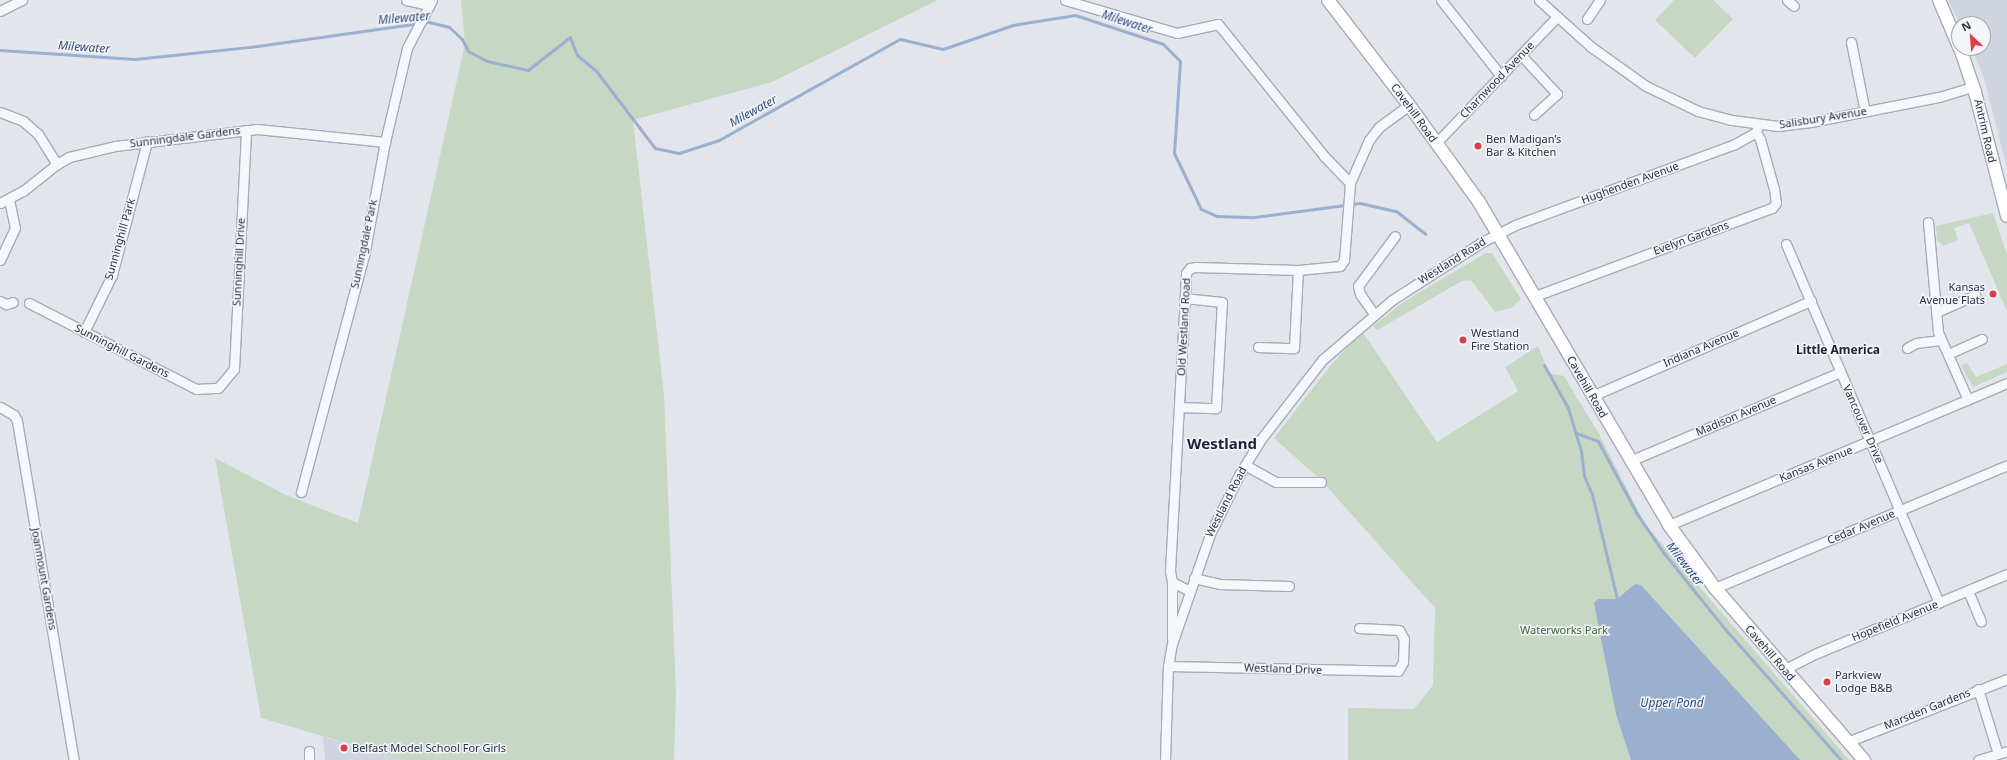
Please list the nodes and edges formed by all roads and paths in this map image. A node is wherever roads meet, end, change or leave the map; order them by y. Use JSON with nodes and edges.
{"nodes":[{"id":1,"x":22,"y":0,"type":"edge"},
{"id":2,"x":406,"y":0,"type":"edge"},
{"id":3,"x":1065,"y":0,"type":"edge"},
{"id":4,"x":1328,"y":0,"type":"edge"},
{"id":5,"x":1441,"y":0,"type":"edge"},
{"id":6,"x":1539,"y":0,"type":"edge"},
{"id":7,"x":1600,"y":0,"type":"edge"},
{"id":8,"x":1938,"y":0,"type":"edge"},
{"id":9,"x":431,"y":2,"type":"edge"},
{"id":10,"x":0,"y":11,"type":"edge"},
{"id":11,"x":1557,"y":17,"type":"junction"},
{"id":12,"x":1587,"y":18,"type":"dead end"},
{"id":13,"x":1951,"y":29,"type":"edge"},
{"id":14,"x":1850,"y":42,"type":"dead end"},
{"id":15,"x":1522,"y":55,"type":"junction"},
{"id":16,"x":1962,"y":56,"type":"edge"},
{"id":17,"x":1501,"y":76,"type":"junction"},
{"id":18,"x":1974,"y":86,"type":"junction"},
{"id":19,"x":1409,"y":105,"type":"junction"},
{"id":20,"x":0,"y":112,"type":"edge"},
{"id":21,"x":1865,"y":112,"type":"junction"},
{"id":22,"x":1534,"y":115,"type":"dead end"},
{"id":23,"x":1757,"y":129,"type":"junction"},
{"id":24,"x":246,"y":130,"type":"junction"},
{"id":25,"x":147,"y":142,"type":"junction"},
{"id":26,"x":385,"y":142,"type":"junction"},
{"id":27,"x":1436,"y":142,"type":"junction"},
{"id":28,"x":57,"y":164,"type":"junction"},
{"id":29,"x":1350,"y":183,"type":"junction"},
{"id":30,"x":4,"y":202,"type":"edge"},
{"id":31,"x":2006,"y":212,"type":"edge"},
{"id":32,"x":1928,"y":222,"type":"dead end"},
{"id":33,"x":1498,"y":235,"type":"junction"},
{"id":34,"x":1395,"y":236,"type":"dead end"},
{"id":35,"x":1786,"y":244,"type":"dead end"},
{"id":36,"x":0,"y":260,"type":"edge"},
{"id":37,"x":1298,"y":270,"type":"junction"},
{"id":38,"x":1975,"y":295,"type":"dead end"},
{"id":39,"x":1535,"y":296,"type":"junction"},
{"id":40,"x":1185,"y":298,"type":"junction"},
{"id":41,"x":0,"y":301,"type":"edge"},
{"id":42,"x":1811,"y":301,"type":"junction"},
{"id":43,"x":13,"y":302,"type":"dead end"},
{"id":44,"x":29,"y":303,"type":"dead end"},
{"id":45,"x":1936,"y":312,"type":"junction"},
{"id":46,"x":1374,"y":314,"type":"junction"},
{"id":47,"x":84,"y":332,"type":"junction"},
{"id":48,"x":1982,"y":339,"type":"dead end"},
{"id":49,"x":1941,"y":340,"type":"junction"},
{"id":50,"x":1258,"y":347,"type":"dead end"},
{"id":51,"x":1907,"y":348,"type":"dead end"},
{"id":52,"x":1948,"y":354,"type":"junction"},
{"id":53,"x":1840,"y":372,"type":"junction"},
{"id":54,"x":2007,"y":383,"type":"edge"},
{"id":55,"x":218,"y":388,"type":"joint"},
{"id":56,"x":1592,"y":396,"type":"junction"},
{"id":57,"x":1968,"y":400,"type":"junction"},
{"id":58,"x":0,"y":407,"type":"edge"},
{"id":59,"x":1179,"y":407,"type":"junction"},
{"id":60,"x":1871,"y":442,"type":"junction"},
{"id":61,"x":1632,"y":460,"type":"junction"},
{"id":62,"x":1245,"y":465,"type":"junction"},
{"id":63,"x":2007,"y":465,"type":"edge"},
{"id":64,"x":1321,"y":482,"type":"dead end"},
{"id":65,"x":301,"y":492,"type":"dead end"},
{"id":66,"x":1900,"y":510,"type":"junction"},
{"id":67,"x":1669,"y":525,"type":"junction"},
{"id":68,"x":2007,"y":574,"type":"edge"},
{"id":69,"x":1194,"y":578,"type":"junction"},
{"id":70,"x":1172,"y":582,"type":"junction"},
{"id":71,"x":1289,"y":586,"type":"dead end"},
{"id":72,"x":1715,"y":588,"type":"junction"},
{"id":73,"x":1190,"y":591,"type":"junction"},
{"id":74,"x":1968,"y":591,"type":"junction"},
{"id":75,"x":1939,"y":603,"type":"junction"},
{"id":76,"x":1981,"y":620,"type":"dead end"},
{"id":77,"x":1359,"y":628,"type":"dead end"},
{"id":78,"x":1172,"y":644,"type":"junction"},
{"id":79,"x":1168,"y":666,"type":"junction"},
{"id":80,"x":1785,"y":669,"type":"junction"},
{"id":81,"x":2007,"y":679,"type":"edge"},
{"id":82,"x":1978,"y":689,"type":"junction"},
{"id":83,"x":1847,"y":742,"type":"junction"},
{"id":84,"x":2007,"y":751,"type":"edge"},
{"id":85,"x":1998,"y":754,"type":"junction"},
{"id":86,"x":74,"y":760,"type":"edge"},
{"id":87,"x":1165,"y":760,"type":"edge"},
{"id":88,"x":1864,"y":760,"type":"edge"},
{"id":89,"x":1978,"y":760,"type":"edge"}],
"edges":[{"from":1,"to":10,"type":"street"},
{"from":2,"to":9,"type":"street"},
{"from":3,"to":29,"type":"street"},
{"from":4,"to":19,"type":"main road","name":"Cavehill Road"},
{"from":5,"to":17,"type":"street"},
{"from":6,"to":11,"type":"street","name":"Salisbury Avenue"},
{"from":7,"to":12,"type":"street"},
{"from":8,"to":13,"type":"main road","name":"Antrim Road"},
{"from":9,"to":26,"type":"street","name":"Sunningdale Park"},
{"from":11,"to":15,"type":"street","name":"Charnwood Avenue"},
{"from":11,"to":23,"type":"street","name":"Salisbury Avenue"},
{"from":14,"to":21,"type":"street"},
{"from":15,"to":17,"type":"street","name":"Charnwood Avenue"},
{"from":15,"to":22,"type":"street"},
{"from":16,"to":18,"type":"main road","name":"Antrim Road"},
{"from":17,"to":27,"type":"street","name":"Charnwood Avenue"},
{"from":18,"to":21,"type":"street","name":"Salisbury Avenue"},
{"from":18,"to":31,"type":"main road","name":"Antrim Road"},
{"from":19,"to":27,"type":"main road","name":"Cavehill Road"},
{"from":19,"to":29,"type":"street","name":"Old Westland Road"},
{"from":20,"to":28,"type":"street"},
{"from":21,"to":23,"type":"street","name":"Salisbury Avenue"},
{"from":23,"to":33,"type":"street","name":"Hughenden Avenue"},
{"from":23,"to":39,"type":"street","name":"Evelyn Gardens"},
{"from":24,"to":25,"type":"street","name":"Sunningdale Gardens"},
{"from":24,"to":26,"type":"street","name":"Sunningdale Gardens"},
{"from":24,"to":55,"type":"street","name":"Sunninghill Drive"},
{"from":25,"to":28,"type":"street","name":"Sunningdale Gardens"},
{"from":25,"to":47,"type":"street","name":"Sunninghill Park"},
{"from":26,"to":65,"type":"street","name":"Sunningdale Park"},
{"from":27,"to":33,"type":"main road","name":"Cavehill Road"},
{"from":28,"to":30,"type":"street","name":"Sunningdale Gardens"},
{"from":29,"to":37,"type":"street","name":"Old Westland Road"},
{"from":30,"to":36,"type":"street"},
{"from":32,"to":45,"type":"street"},
{"from":33,"to":39,"type":"main road","name":"Cavehill Road"},
{"from":33,"to":46,"type":"street","name":"Westland Road"},
{"from":34,"to":46,"type":"street"},
{"from":35,"to":42,"type":"street","name":"Vancouver Drive"},
{"from":37,"to":40,"type":"street","name":"Old Westland Road"},
{"from":37,"to":50,"type":"street"},
{"from":38,"to":45,"type":"street"},
{"from":39,"to":56,"type":"main road","name":"Cavehill Road"},
{"from":40,"to":59,"type":"street","name":"Old Westland Road"},
{"from":40,"to":59,"type":"street"},
{"from":41,"to":43,"type":"street"},
{"from":42,"to":53,"type":"street","name":"Vancouver Drive"},
{"from":42,"to":56,"type":"street","name":"Indiana Avenue"},
{"from":44,"to":47,"type":"street","name":"Sunninghill Gardens"},
{"from":45,"to":49,"type":"street"},
{"from":46,"to":62,"type":"street","name":"Westland Road"},
{"from":47,"to":55,"type":"street","name":"Sunninghill Gardens"},
{"from":48,"to":52,"type":"street"},
{"from":49,"to":51,"type":"street"},
{"from":49,"to":52,"type":"street"},
{"from":52,"to":57,"type":"street"},
{"from":53,"to":60,"type":"street","name":"Vancouver Drive"},
{"from":53,"to":61,"type":"street","name":"Madison Avenue"},
{"from":54,"to":57,"type":"street","name":"Kansas Avenue"},
{"from":56,"to":61,"type":"main road","name":"Cavehill Road"},
{"from":57,"to":60,"type":"street","name":"Kansas Avenue"},
{"from":58,"to":86,"type":"street","name":"Joanmount Gardens"},
{"from":59,"to":70,"type":"street","name":"Old Westland Road"},
{"from":60,"to":66,"type":"street","name":"Vancouver Drive"},
{"from":60,"to":67,"type":"street","name":"Kansas Avenue"},
{"from":61,"to":67,"type":"main road","name":"Cavehill Road"},
{"from":62,"to":64,"type":"street"},
{"from":62,"to":69,"type":"street","name":"Westland Road"},
{"from":63,"to":66,"type":"street","name":"Cedar Avenue"},
{"from":66,"to":72,"type":"street","name":"Cedar Avenue"},
{"from":66,"to":75,"type":"street","name":"Vancouver Drive"},
{"from":67,"to":72,"type":"main road","name":"Cavehill Road"},
{"from":68,"to":74,"type":"street","name":"Hopefield Avenue"},
{"from":69,"to":71,"type":"street"},
{"from":69,"to":73,"type":"street","name":"Westland Road"},
{"from":70,"to":73,"type":"street"},
{"from":70,"to":78,"type":"street","name":"Old Westland Road"},
{"from":72,"to":80,"type":"main road","name":"Cavehill Road"},
{"from":73,"to":78,"type":"street","name":"Westland Road"},
{"from":74,"to":75,"type":"street","name":"Hopefield Avenue"},
{"from":74,"to":76,"type":"street"},
{"from":75,"to":80,"type":"street","name":"Hopefield Avenue"},
{"from":77,"to":79,"type":"street","name":"Westland Drive"},
{"from":78,"to":79,"type":"street","name":"Westland Road"},
{"from":79,"to":87,"type":"street","name":"Westland Road"},
{"from":80,"to":83,"type":"main road","name":"Cavehill Road"},
{"from":81,"to":82,"type":"street","name":"Marsden Gardens"},
{"from":82,"to":83,"type":"street","name":"Marsden Gardens"},
{"from":82,"to":85,"type":"street"},
{"from":83,"to":88,"type":"main road","name":"Cavehill Road"},
{"from":84,"to":85,"type":"street"},
{"from":85,"to":89,"type":"street"}]}
